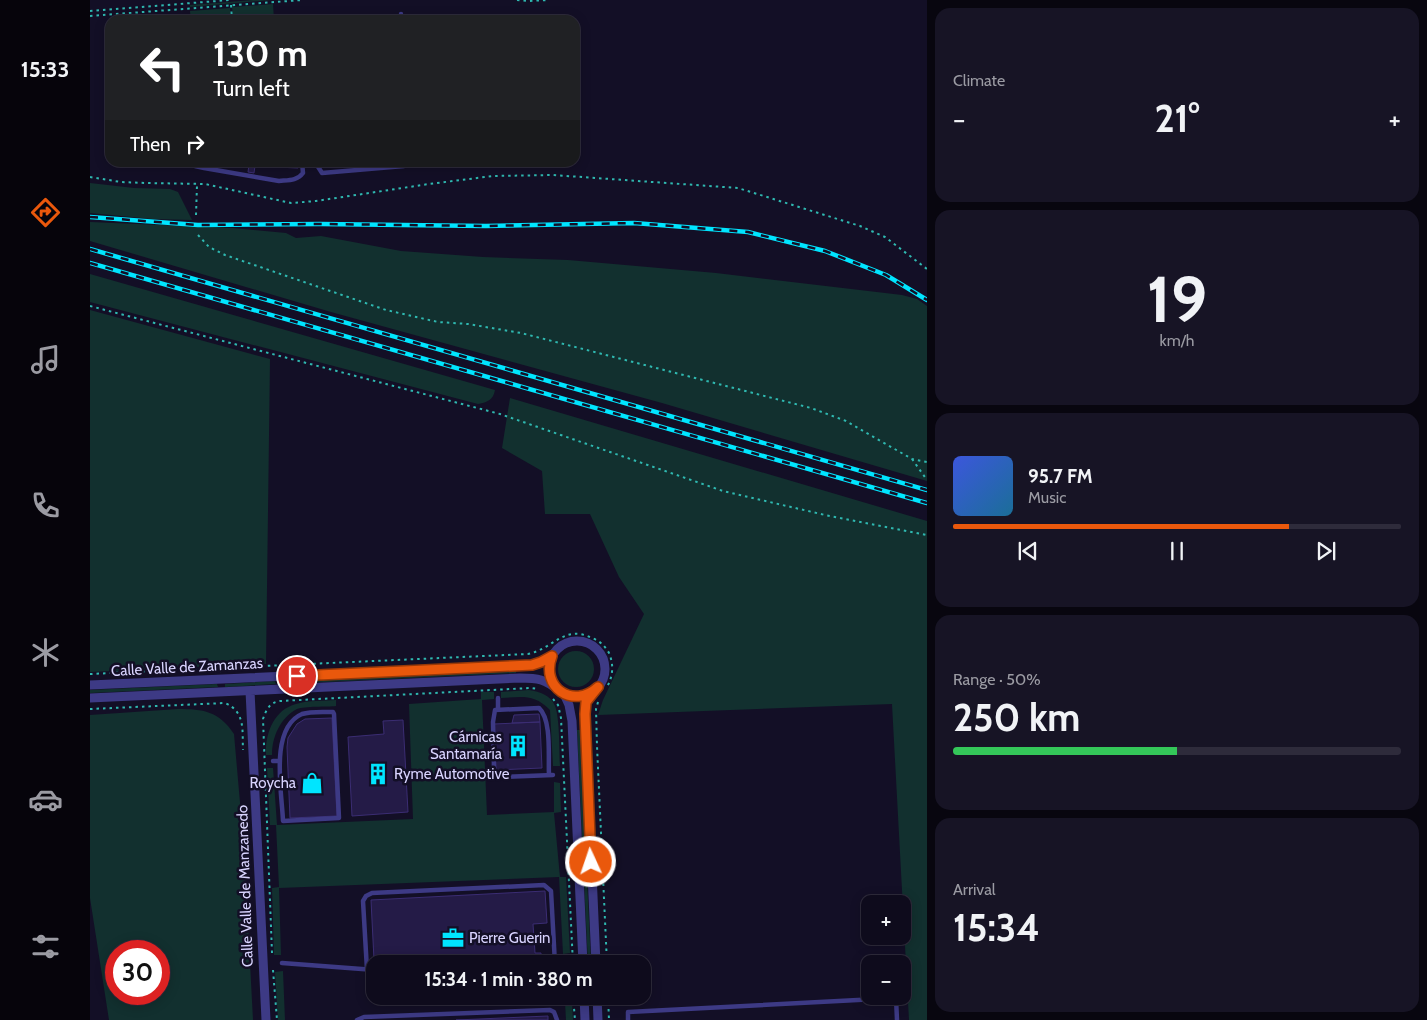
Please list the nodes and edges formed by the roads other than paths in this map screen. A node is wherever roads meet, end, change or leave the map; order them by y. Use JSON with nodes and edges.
{"nodes":[{"id":1,"x":202,"y":167,"type":"edge"},
{"id":2,"x":302,"y":167,"type":"edge"},
{"id":3,"x":318,"y":167,"type":"edge"},
{"id":4,"x":392,"y":167,"type":"edge"},
{"id":5,"x":552,"y":656,"type":"junction"},
{"id":6,"x":90,"y":685,"type":"edge"},
{"id":7,"x":598,"y":687,"type":"junction"},
{"id":8,"x":250,"y":691,"type":"junction"},
{"id":9,"x":562,"y":692,"type":"junction"},
{"id":10,"x":90,"y":698,"type":"edge"},
{"id":11,"x":498,"y":698,"type":"dead end"},
{"id":12,"x":498,"y":710,"type":"junction"},
{"id":13,"x":273,"y":761,"type":"dead end"},
{"id":14,"x":280,"y":761,"type":"junction"},
{"id":15,"x":366,"y":955,"type":"edge"},
{"id":16,"x":555,"y":955,"type":"edge"},
{"id":17,"x":583,"y":955,"type":"edge"},
{"id":18,"x":596,"y":955,"type":"edge"},
{"id":19,"x":282,"y":963,"type":"dead end"},
{"id":20,"x":366,"y":970,"type":"edge"},
{"id":21,"x":584,"y":1005,"type":"edge"},
{"id":22,"x":597,"y":1005,"type":"edge"},
{"id":23,"x":266,"y":1020,"type":"edge"},
{"id":24,"x":357,"y":1020,"type":"edge"},
{"id":25,"x":557,"y":1020,"type":"edge"},
{"id":26,"x":585,"y":1020,"type":"edge"},
{"id":27,"x":598,"y":1020,"type":"edge"},
{"id":28,"x":628,"y":1020,"type":"edge"},
{"id":29,"x":897,"y":1020,"type":"edge"}],
"edges":[{"from":1,"to":2,"type":"lane"},
{"from":3,"to":4,"type":"lane"},
{"from":5,"to":6,"type":"street","name":"Calle Valle de Zamanzas"},
{"from":5,"to":7,"type":"street"},
{"from":5,"to":9,"type":"street"},
{"from":7,"to":9,"type":"street"},
{"from":7,"to":18,"type":"street"},
{"from":8,"to":9,"type":"street","name":"Calle Valle de Zamanzas"},
{"from":8,"to":10,"type":"street","name":"Calle Valle de Zamanzas"},
{"from":8,"to":23,"type":"street","name":"Calle Valle de Manzanedo"},
{"from":9,"to":17,"type":"street"},
{"from":11,"to":12,"type":"lane"},
{"from":12,"to":12,"type":"lane"},
{"from":13,"to":14,"type":"lane"},
{"from":14,"to":14,"type":"lane"},
{"from":15,"to":16,"type":"lane"},
{"from":19,"to":20,"type":"lane"},
{"from":21,"to":26,"type":"street"},
{"from":22,"to":27,"type":"street"},
{"from":24,"to":25,"type":"lane"},
{"from":28,"to":29,"type":"lane"}]}
